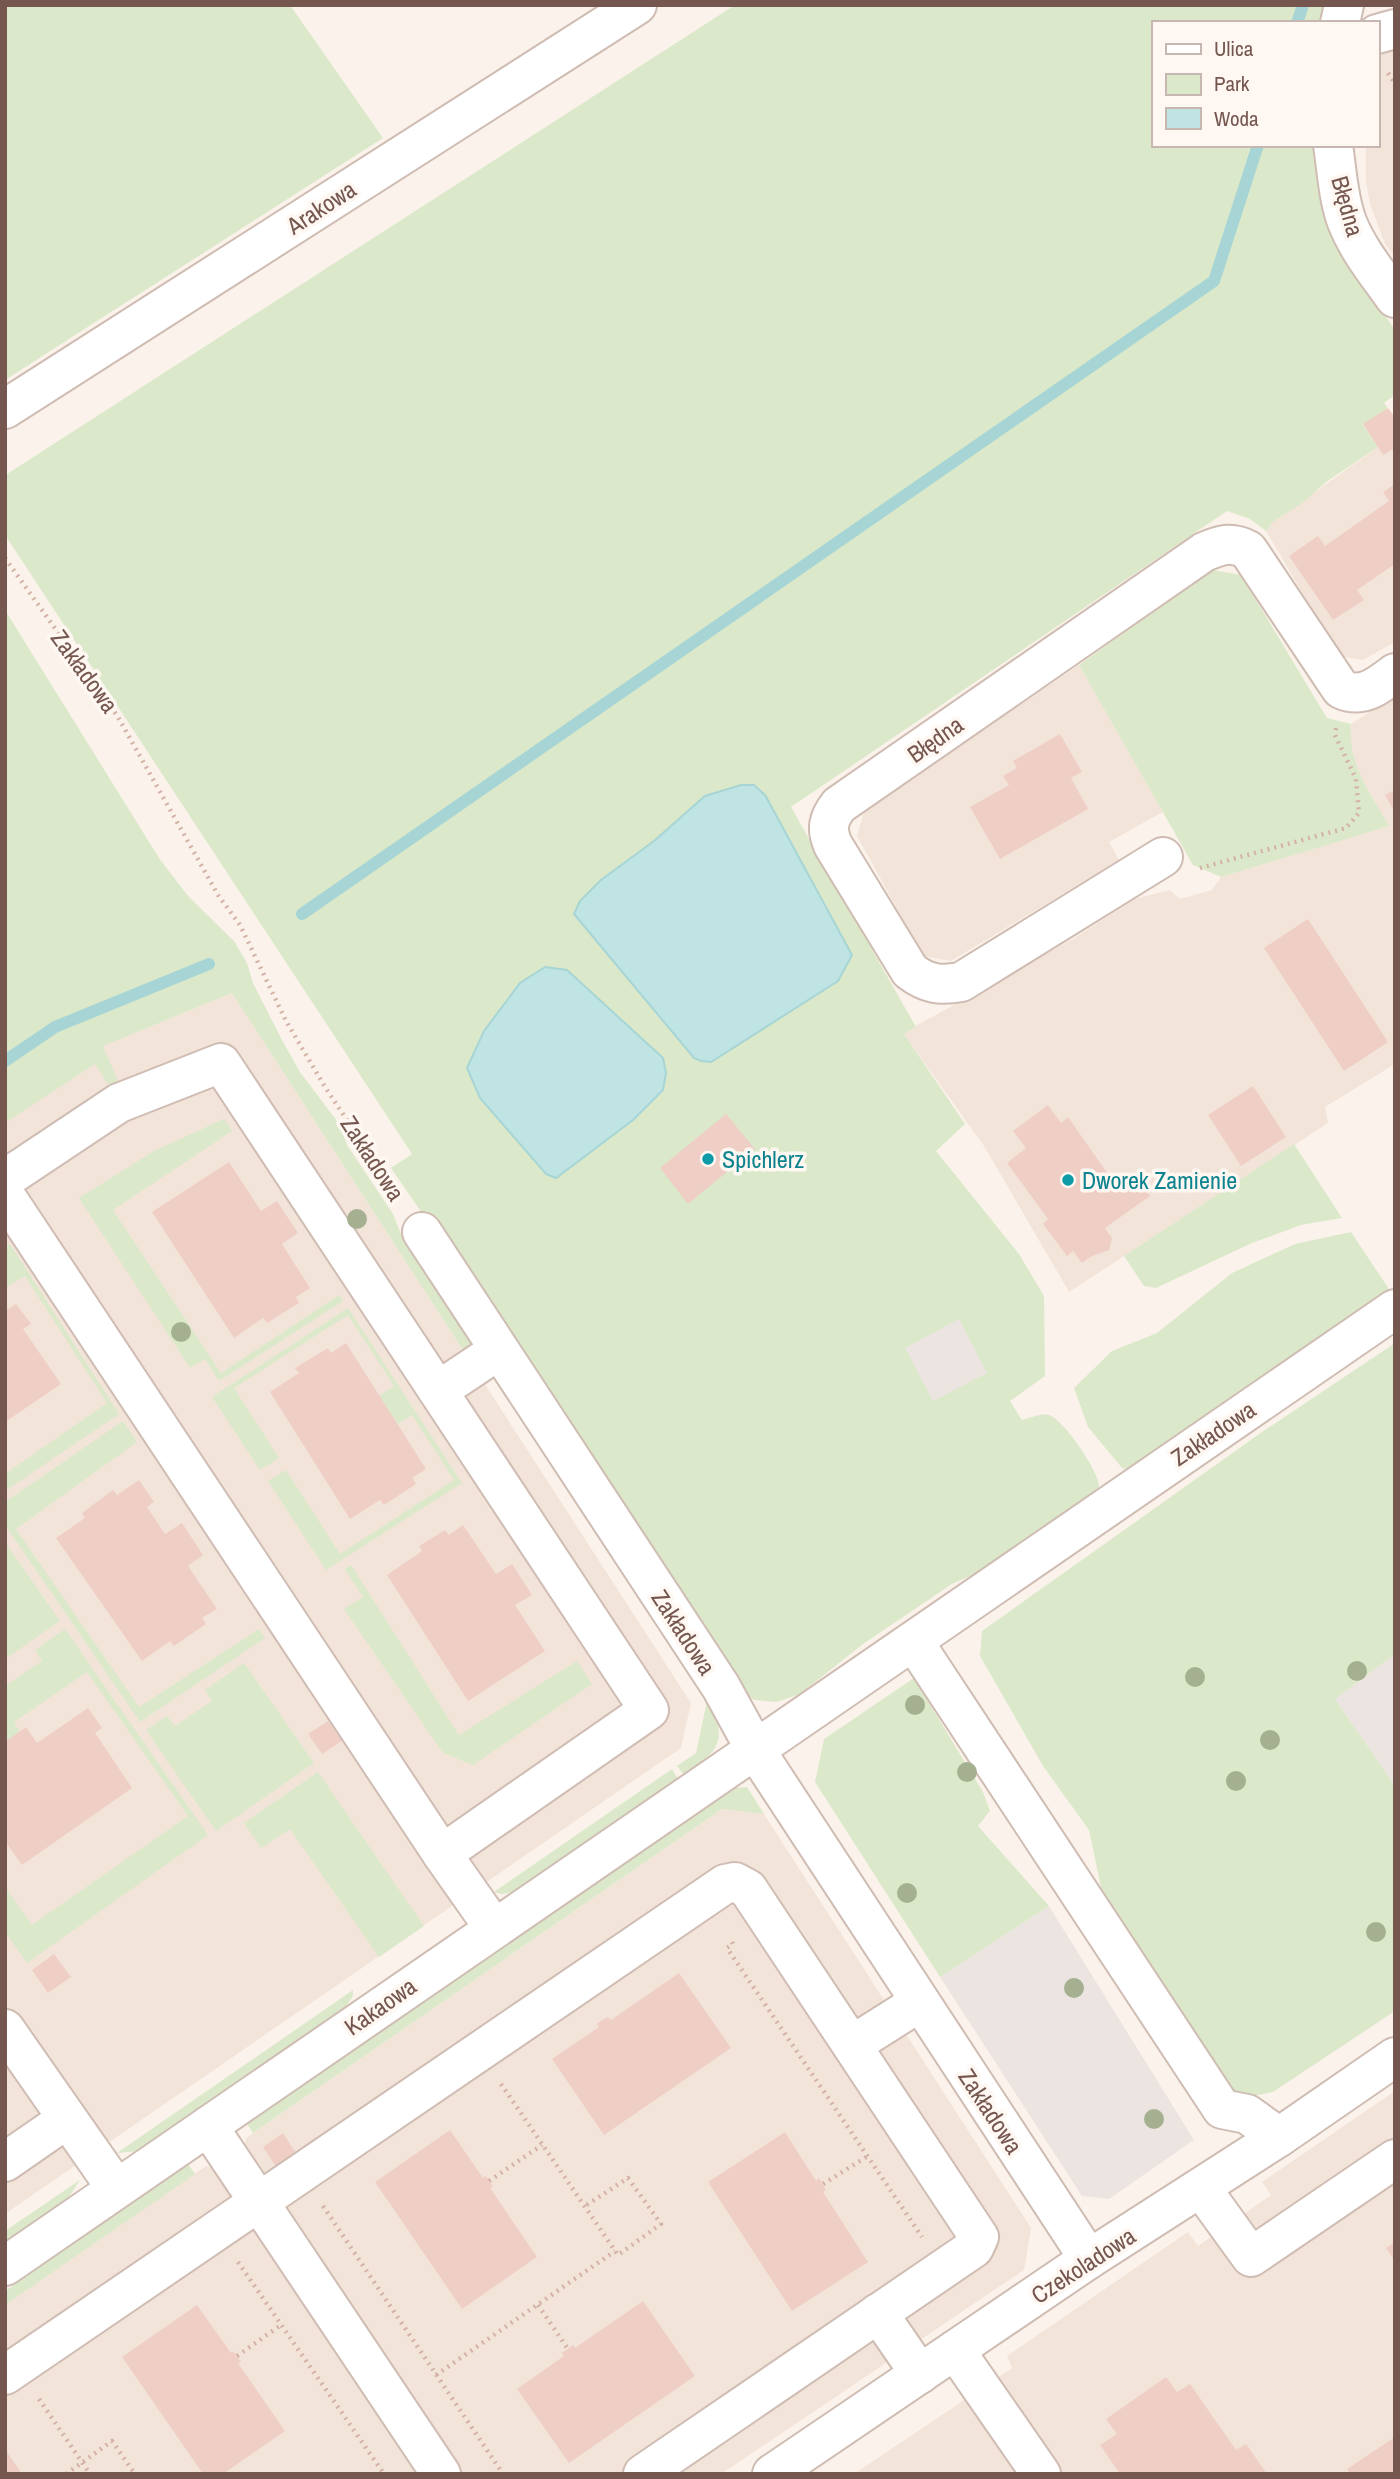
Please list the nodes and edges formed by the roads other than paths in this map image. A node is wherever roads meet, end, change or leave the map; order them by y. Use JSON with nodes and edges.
{"nodes":[{"id":1,"x":637,"y":5,"type":"edge"},
{"id":2,"x":1333,"y":147,"type":"edge"},
{"id":3,"x":1395,"y":298,"type":"edge"},
{"id":4,"x":5,"y":408,"type":"edge"},
{"id":5,"x":1395,"y":673,"type":"edge"},
{"id":6,"x":1163,"y":857,"type":"road end"},
{"id":7,"x":5,"y":1179,"type":"edge"},
{"id":8,"x":5,"y":1195,"type":"edge"},
{"id":9,"x":422,"y":1233,"type":"road end"},
{"id":10,"x":1395,"y":1309,"type":"edge"},
{"id":11,"x":487,"y":1359,"type":"junction"},
{"id":12,"x":439,"y":1390,"type":"junction"},
{"id":13,"x":914,"y":1642,"type":"junction"},
{"id":14,"x":756,"y":1751,"type":"junction"},
{"id":15,"x":442,"y":1854,"type":"junction"},
{"id":16,"x":494,"y":1928,"type":"junction"},
{"id":17,"x":920,"y":2002,"type":"junction"},
{"id":18,"x":5,"y":2029,"type":"edge"},
{"id":19,"x":852,"y":2045,"type":"junction"},
{"id":20,"x":1395,"y":2057,"type":"edge"},
{"id":21,"x":68,"y":2119,"type":"junction"},
{"id":22,"x":208,"y":2126,"type":"junction"},
{"id":23,"x":1279,"y":2137,"type":"junction"},
{"id":24,"x":1395,"y":2159,"type":"edge"},
{"id":25,"x":5,"y":2162,"type":"edge"},
{"id":26,"x":116,"y":2188,"type":"junction"},
{"id":27,"x":1202,"y":2188,"type":"junction"},
{"id":28,"x":259,"y":2201,"type":"junction"},
{"id":29,"x":1089,"y":2259,"type":"junction"},
{"id":30,"x":5,"y":2266,"type":"edge"},
{"id":31,"x":878,"y":2313,"type":"junction"},
{"id":32,"x":955,"y":2350,"type":"junction"},
{"id":33,"x":920,"y":2374,"type":"junction"},
{"id":34,"x":5,"y":2375,"type":"edge"},
{"id":35,"x":441,"y":2474,"type":"edge"},
{"id":36,"x":643,"y":2474,"type":"edge"},
{"id":37,"x":772,"y":2474,"type":"edge"},
{"id":38,"x":1041,"y":2474,"type":"edge"}],
"edges":[{"from":1,"to":4,"type":"street","name":"Arakowa"},
{"from":2,"to":3,"type":"street","name":"Błędna"},
{"from":5,"to":6,"type":"street","name":"Błędna"},
{"from":7,"to":12,"type":"street"},
{"from":8,"to":15,"type":"street"},
{"from":9,"to":11,"type":"street","name":"Zakładowa"},
{"from":10,"to":13,"type":"street","name":"Zakładowa"},
{"from":11,"to":12,"type":"street"},
{"from":11,"to":14,"type":"street","name":"Zakładowa"},
{"from":12,"to":15,"type":"street"},
{"from":13,"to":14,"type":"street","name":"Zakładowa"},
{"from":13,"to":23,"type":"street"},
{"from":14,"to":16,"type":"street","name":"Kakaowa"},
{"from":14,"to":17,"type":"street","name":"Zakładowa"},
{"from":15,"to":16,"type":"street"},
{"from":16,"to":22,"type":"street","name":"Kakaowa"},
{"from":17,"to":19,"type":"street"},
{"from":17,"to":29,"type":"street","name":"Zakładowa"},
{"from":18,"to":21,"type":"street"},
{"from":19,"to":28,"type":"street"},
{"from":19,"to":31,"type":"street"},
{"from":20,"to":23,"type":"street","name":"Czekoladowa"},
{"from":21,"to":25,"type":"street"},
{"from":21,"to":26,"type":"street"},
{"from":22,"to":26,"type":"street","name":"Kakaowa"},
{"from":22,"to":28,"type":"street"},
{"from":23,"to":27,"type":"street","name":"Czekoladowa"},
{"from":24,"to":27,"type":"street"},
{"from":26,"to":30,"type":"street","name":"Kakaowa"},
{"from":27,"to":29,"type":"street","name":"Czekoladowa"},
{"from":28,"to":34,"type":"street"},
{"from":28,"to":35,"type":"street"},
{"from":29,"to":32,"type":"street","name":"Czekoladowa"},
{"from":31,"to":33,"type":"street"},
{"from":31,"to":36,"type":"street"},
{"from":32,"to":33,"type":"street","name":"Czekoladowa"},
{"from":32,"to":38,"type":"street"},
{"from":33,"to":37,"type":"street","name":"Czekoladowa"}]}
